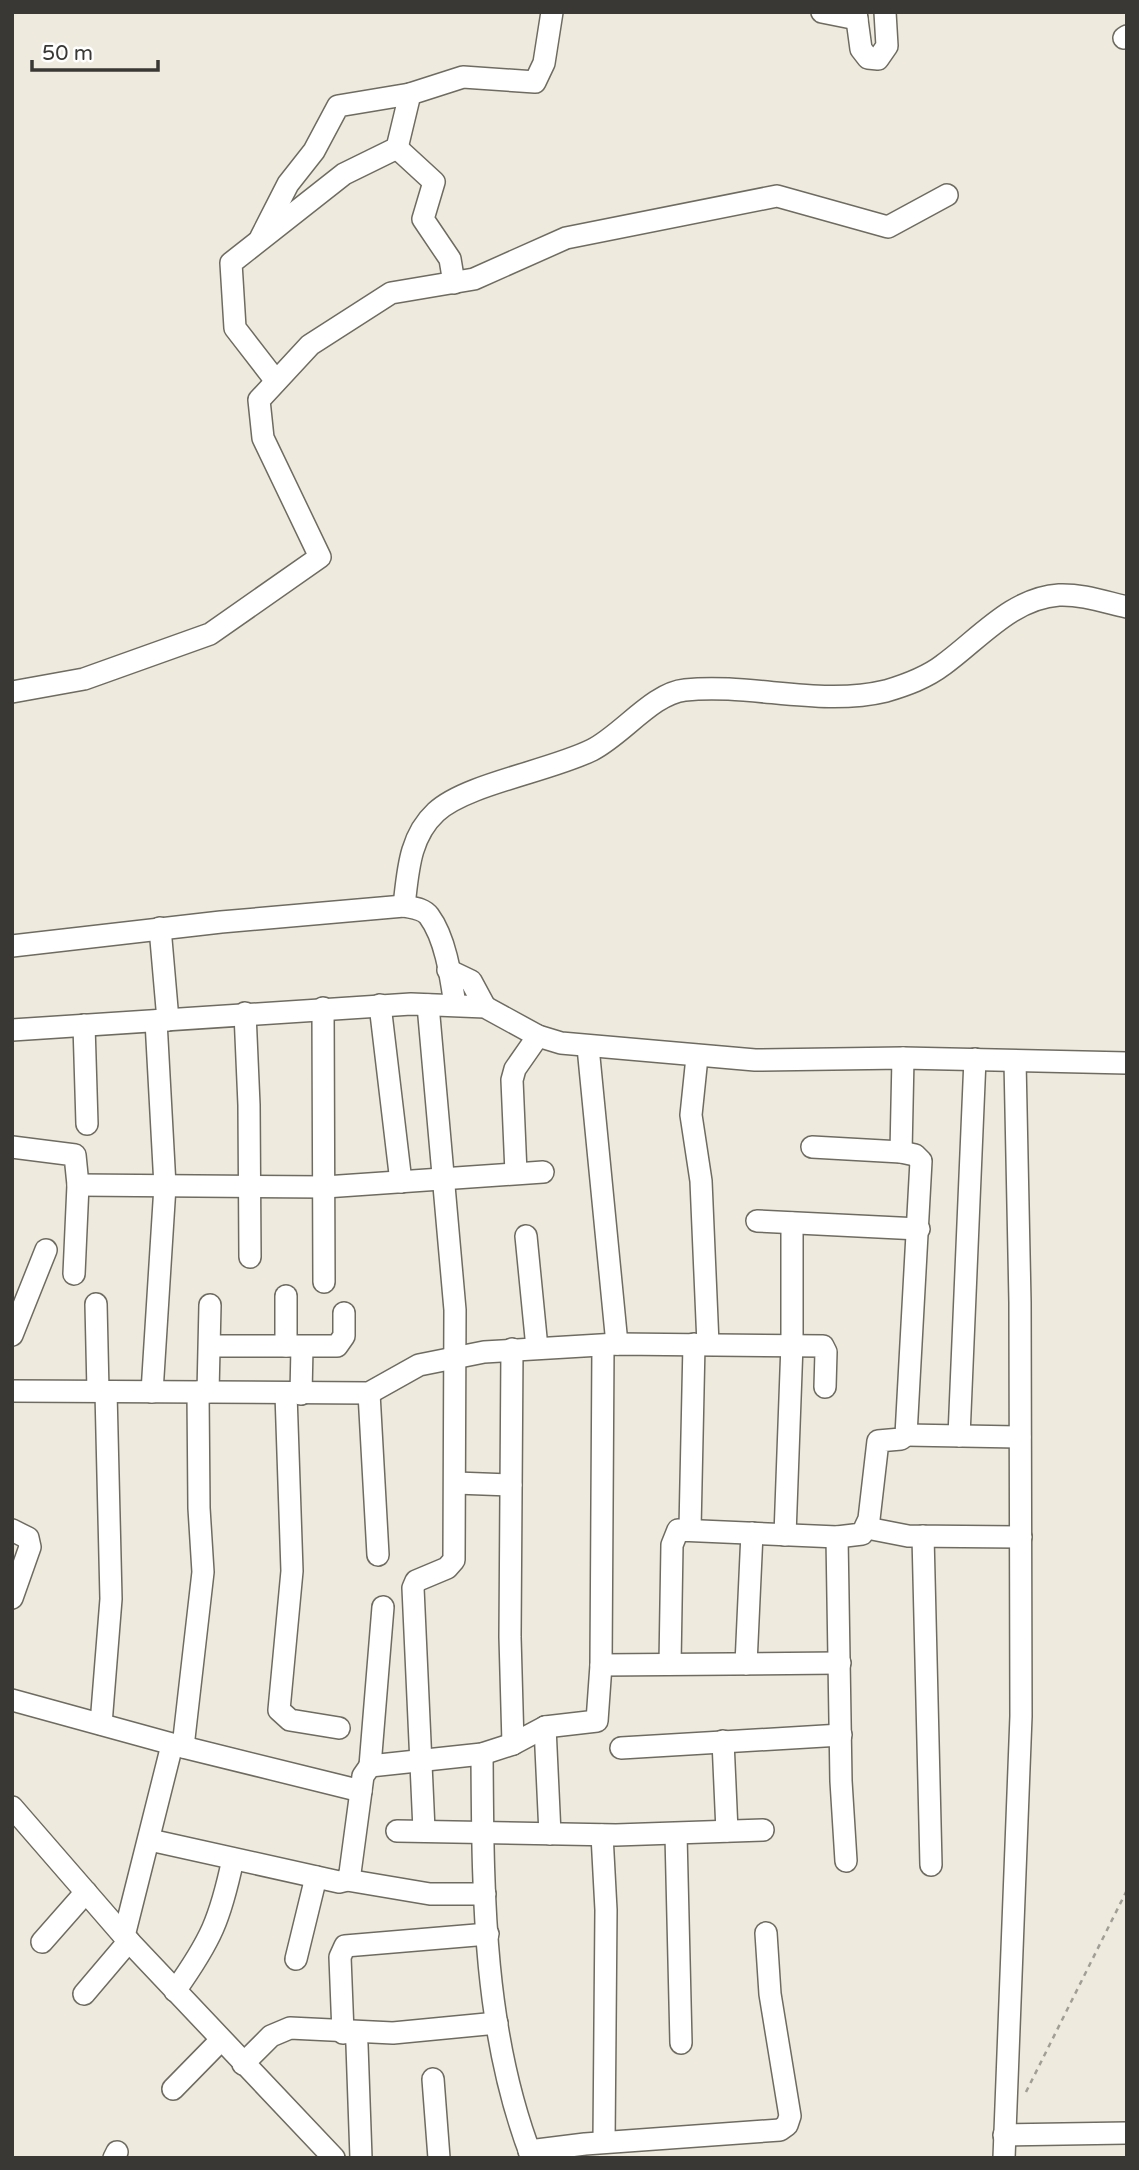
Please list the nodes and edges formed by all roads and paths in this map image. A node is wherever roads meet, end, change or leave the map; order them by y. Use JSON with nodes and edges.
{"nodes":[{"id":1,"x":552,"y":12,"type":"edge"},
{"id":2,"x":822,"y":12,"type":"edge"},
{"id":3,"x":885,"y":12,"type":"edge"},
{"id":4,"x":857,"y":15,"type":"edge"},
{"id":5,"x":410,"y":94,"type":"junction"},
{"id":6,"x":397,"y":148,"type":"junction"},
{"id":7,"x":947,"y":195,"type":"dead end"},
{"id":8,"x":258,"y":242,"type":"junction"},
{"id":9,"x":454,"y":283,"type":"junction"},
{"id":10,"x":276,"y":381,"type":"junction"},
{"id":11,"x":1127,"y":607,"type":"edge"},
{"id":12,"x":12,"y":692,"type":"edge"},
{"id":13,"x":404,"y":906,"type":"junction"},
{"id":14,"x":160,"y":928,"type":"junction"},
{"id":15,"x":12,"y":946,"type":"edge"},
{"id":16,"x":448,"y":970,"type":"junction"},
{"id":17,"x":428,"y":1004,"type":"junction"},
{"id":18,"x":380,"y":1005,"type":"junction"},
{"id":19,"x":455,"y":1005,"type":"junction"},
{"id":20,"x":485,"y":1007,"type":"junction"},
{"id":21,"x":323,"y":1008,"type":"junction"},
{"id":22,"x":245,"y":1013,"type":"junction"},
{"id":23,"x":162,"y":1021,"type":"junction"},
{"id":24,"x":84,"y":1025,"type":"junction"},
{"id":25,"x":12,"y":1030,"type":"edge"},
{"id":26,"x":538,"y":1036,"type":"junction"},
{"id":27,"x":588,"y":1047,"type":"junction"},
{"id":28,"x":697,"y":1056,"type":"junction"},
{"id":29,"x":903,"y":1058,"type":"junction"},
{"id":30,"x":975,"y":1059,"type":"junction"},
{"id":31,"x":1015,"y":1061,"type":"junction"},
{"id":32,"x":1127,"y":1063,"type":"edge"},
{"id":33,"x":87,"y":1124,"type":"dead end"},
{"id":34,"x":12,"y":1147,"type":"edge"},
{"id":35,"x":812,"y":1147,"type":"dead end"},
{"id":36,"x":901,"y":1152,"type":"junction"},
{"id":37,"x":543,"y":1171,"type":"dead end"},
{"id":38,"x":516,"y":1174,"type":"junction"},
{"id":39,"x":445,"y":1179,"type":"junction"},
{"id":40,"x":401,"y":1182,"type":"junction"},
{"id":41,"x":78,"y":1185,"type":"junction"},
{"id":42,"x":164,"y":1186,"type":"junction"},
{"id":43,"x":250,"y":1186,"type":"junction"},
{"id":44,"x":325,"y":1187,"type":"junction"},
{"id":45,"x":757,"y":1221,"type":"dead end"},
{"id":46,"x":792,"y":1223,"type":"junction"},
{"id":47,"x":919,"y":1229,"type":"junction"},
{"id":48,"x":526,"y":1236,"type":"dead end"},
{"id":49,"x":46,"y":1251,"type":"dead end"},
{"id":50,"x":250,"y":1257,"type":"dead end"},
{"id":51,"x":74,"y":1275,"type":"dead end"},
{"id":52,"x":324,"y":1282,"type":"dead end"},
{"id":53,"x":286,"y":1296,"type":"dead end"},
{"id":54,"x":96,"y":1304,"type":"dead end"},
{"id":55,"x":210,"y":1305,"type":"dead end"},
{"id":56,"x":344,"y":1312,"type":"dead end"},
{"id":57,"x":12,"y":1335,"type":"edge"},
{"id":58,"x":701,"y":1344,"type":"junction"},
{"id":59,"x":792,"y":1344,"type":"junction"},
{"id":60,"x":610,"y":1345,"type":"junction"},
{"id":61,"x":210,"y":1346,"type":"junction"},
{"id":62,"x":294,"y":1347,"type":"junction"},
{"id":63,"x":537,"y":1348,"type":"junction"},
{"id":64,"x":512,"y":1349,"type":"junction"},
{"id":65,"x":457,"y":1356,"type":"junction"},
{"id":66,"x":825,"y":1387,"type":"dead end"},
{"id":67,"x":12,"y":1391,"type":"edge"},
{"id":68,"x":102,"y":1391,"type":"junction"},
{"id":69,"x":152,"y":1392,"type":"junction"},
{"id":70,"x":203,"y":1392,"type":"junction"},
{"id":71,"x":369,"y":1393,"type":"junction"},
{"id":72,"x":294,"y":1394,"type":"junction"},
{"id":73,"x":906,"y":1435,"type":"junction"},
{"id":74,"x":959,"y":1436,"type":"junction"},
{"id":75,"x":1020,"y":1437,"type":"junction"},
{"id":76,"x":456,"y":1483,"type":"junction"},
{"id":77,"x":511,"y":1485,"type":"junction"},
{"id":78,"x":867,"y":1528,"type":"junction"},
{"id":79,"x":690,"y":1529,"type":"junction"},
{"id":80,"x":12,"y":1530,"type":"edge"},
{"id":81,"x":752,"y":1533,"type":"junction"},
{"id":82,"x":785,"y":1535,"type":"junction"},
{"id":83,"x":922,"y":1536,"type":"junction"},
{"id":84,"x":1021,"y":1537,"type":"junction"},
{"id":85,"x":837,"y":1538,"type":"junction"},
{"id":86,"x":378,"y":1555,"type":"dead end"},
{"id":87,"x":12,"y":1598,"type":"edge"},
{"id":88,"x":383,"y":1607,"type":"dead end"},
{"id":89,"x":841,"y":1663,"type":"junction"},
{"id":90,"x":670,"y":1664,"type":"junction"},
{"id":91,"x":746,"y":1664,"type":"junction"},
{"id":92,"x":601,"y":1665,"type":"junction"},
{"id":93,"x":12,"y":1700,"type":"edge"},
{"id":94,"x":100,"y":1724,"type":"junction"},
{"id":95,"x":545,"y":1727,"type":"junction"},
{"id":96,"x":339,"y":1728,"type":"dead end"},
{"id":97,"x":841,"y":1735,"type":"junction"},
{"id":98,"x":723,"y":1741,"type":"junction"},
{"id":99,"x":513,"y":1744,"type":"junction"},
{"id":100,"x":178,"y":1746,"type":"junction"},
{"id":101,"x":621,"y":1748,"type":"dead end"},
{"id":102,"x":482,"y":1754,"type":"junction"},
{"id":103,"x":421,"y":1759,"type":"junction"},
{"id":104,"x":370,"y":1766,"type":"junction"},
{"id":105,"x":361,"y":1791,"type":"junction"},
{"id":106,"x":12,"y":1807,"type":"edge"},
{"id":107,"x":763,"y":1829,"type":"dead end"},
{"id":108,"x":425,"y":1830,"type":"junction"},
{"id":109,"x":397,"y":1831,"type":"dead end"},
{"id":110,"x":727,"y":1831,"type":"junction"},
{"id":111,"x":483,"y":1832,"type":"junction"},
{"id":112,"x":550,"y":1834,"type":"junction"},
{"id":113,"x":602,"y":1835,"type":"junction"},
{"id":114,"x":676,"y":1835,"type":"junction"},
{"id":115,"x":150,"y":1840,"type":"junction"},
{"id":116,"x":233,"y":1858,"type":"junction"},
{"id":117,"x":846,"y":1861,"type":"dead end"},
{"id":118,"x":931,"y":1865,"type":"dead end"},
{"id":119,"x":316,"y":1877,"type":"junction"},
{"id":120,"x":347,"y":1880,"type":"junction"},
{"id":121,"x":1127,"y":1890,"type":"edge"},
{"id":122,"x":86,"y":1892,"type":"junction"},
{"id":123,"x":485,"y":1894,"type":"junction"},
{"id":124,"x":765,"y":1933,"type":"dead end"},
{"id":125,"x":488,"y":1934,"type":"junction"},
{"id":126,"x":126,"y":1939,"type":"junction"},
{"id":127,"x":42,"y":1942,"type":"dead end"},
{"id":128,"x":296,"y":1959,"type":"dead end"},
{"id":129,"x":175,"y":1991,"type":"junction"},
{"id":130,"x":84,"y":1994,"type":"dead end"},
{"id":131,"x":497,"y":2022,"type":"junction"},
{"id":132,"x":347,"y":2033,"type":"junction"},
{"id":133,"x":220,"y":2041,"type":"junction"},
{"id":134,"x":681,"y":2043,"type":"dead end"},
{"id":135,"x":243,"y":2064,"type":"junction"},
{"id":136,"x":433,"y":2079,"type":"dead end"},
{"id":137,"x":173,"y":2089,"type":"dead end"},
{"id":138,"x":1022,"y":2098,"type":"dead end"},
{"id":139,"x":1127,"y":2133,"type":"edge"},
{"id":140,"x":1004,"y":2135,"type":"junction"},
{"id":141,"x":604,"y":2142,"type":"junction"},
{"id":142,"x":531,"y":2155,"type":"edge"},
{"id":143,"x":334,"y":2158,"type":"edge"},
{"id":144,"x":361,"y":2158,"type":"edge"},
{"id":145,"x":439,"y":2158,"type":"edge"},
{"id":146,"x":1004,"y":2158,"type":"edge"}],
"edges":[{"from":1,"to":5,"type":"street"},
{"from":2,"to":4,"type":"street"},
{"from":3,"to":4,"type":"street"},
{"from":5,"to":6,"type":"street"},
{"from":5,"to":8,"type":"street"},
{"from":6,"to":8,"type":"street"},
{"from":6,"to":9,"type":"street"},
{"from":7,"to":9,"type":"street"},
{"from":8,"to":10,"type":"street"},
{"from":9,"to":10,"type":"street"},
{"from":10,"to":12,"type":"street"},
{"from":11,"to":13,"type":"street"},
{"from":13,"to":14,"type":"street"},
{"from":13,"to":16,"type":"street"},
{"from":14,"to":15,"type":"street"},
{"from":14,"to":23,"type":"street"},
{"from":16,"to":19,"type":"street"},
{"from":16,"to":20,"type":"street"},
{"from":17,"to":18,"type":"street"},
{"from":17,"to":19,"type":"street"},
{"from":17,"to":39,"type":"street"},
{"from":18,"to":21,"type":"street"},
{"from":18,"to":40,"type":"street"},
{"from":19,"to":20,"type":"street"},
{"from":20,"to":26,"type":"street"},
{"from":21,"to":22,"type":"street"},
{"from":21,"to":44,"type":"street"},
{"from":22,"to":23,"type":"street"},
{"from":22,"to":43,"type":"street"},
{"from":23,"to":24,"type":"street"},
{"from":23,"to":42,"type":"street"},
{"from":24,"to":25,"type":"street"},
{"from":24,"to":33,"type":"street"},
{"from":26,"to":27,"type":"street"},
{"from":26,"to":38,"type":"street"},
{"from":27,"to":28,"type":"street"},
{"from":27,"to":60,"type":"street"},
{"from":28,"to":29,"type":"street"},
{"from":28,"to":58,"type":"street"},
{"from":29,"to":30,"type":"street"},
{"from":29,"to":36,"type":"street"},
{"from":30,"to":31,"type":"street"},
{"from":30,"to":74,"type":"street"},
{"from":31,"to":32,"type":"street"},
{"from":31,"to":75,"type":"street"},
{"from":34,"to":41,"type":"street"},
{"from":35,"to":36,"type":"street"},
{"from":36,"to":47,"type":"street"},
{"from":37,"to":38,"type":"street"},
{"from":38,"to":39,"type":"street"},
{"from":39,"to":40,"type":"street"},
{"from":39,"to":65,"type":"street"},
{"from":40,"to":44,"type":"street"},
{"from":41,"to":42,"type":"street"},
{"from":41,"to":51,"type":"street"},
{"from":42,"to":43,"type":"street"},
{"from":42,"to":69,"type":"street"},
{"from":43,"to":44,"type":"street"},
{"from":43,"to":50,"type":"street"},
{"from":44,"to":52,"type":"street"},
{"from":45,"to":46,"type":"street"},
{"from":46,"to":47,"type":"street"},
{"from":46,"to":59,"type":"street"},
{"from":47,"to":73,"type":"street"},
{"from":48,"to":63,"type":"street"},
{"from":49,"to":57,"type":"street"},
{"from":53,"to":62,"type":"street"},
{"from":54,"to":68,"type":"street"},
{"from":55,"to":61,"type":"street"},
{"from":56,"to":62,"type":"street"},
{"from":58,"to":59,"type":"street"},
{"from":58,"to":60,"type":"street"},
{"from":58,"to":79,"type":"street"},
{"from":59,"to":66,"type":"street"},
{"from":59,"to":82,"type":"street"},
{"from":60,"to":63,"type":"street"},
{"from":60,"to":92,"type":"street"},
{"from":61,"to":62,"type":"street"},
{"from":61,"to":70,"type":"street"},
{"from":62,"to":72,"type":"street"},
{"from":63,"to":64,"type":"street"},
{"from":64,"to":65,"type":"street"},
{"from":64,"to":77,"type":"street"},
{"from":65,"to":71,"type":"street"},
{"from":65,"to":76,"type":"street"},
{"from":67,"to":68,"type":"street"},
{"from":68,"to":69,"type":"street"},
{"from":68,"to":94,"type":"street"},
{"from":69,"to":70,"type":"street"},
{"from":70,"to":72,"type":"street"},
{"from":70,"to":100,"type":"street"},
{"from":71,"to":72,"type":"street"},
{"from":71,"to":86,"type":"street"},
{"from":72,"to":96,"type":"street"},
{"from":73,"to":74,"type":"street"},
{"from":73,"to":78,"type":"street"},
{"from":74,"to":75,"type":"street"},
{"from":75,"to":84,"type":"street"},
{"from":76,"to":77,"type":"street"},
{"from":76,"to":103,"type":"street"},
{"from":77,"to":99,"type":"street"},
{"from":78,"to":83,"type":"street"},
{"from":78,"to":85,"type":"street"},
{"from":79,"to":81,"type":"street"},
{"from":79,"to":90,"type":"street"},
{"from":80,"to":87,"type":"street"},
{"from":81,"to":82,"type":"street"},
{"from":81,"to":91,"type":"street"},
{"from":82,"to":85,"type":"street"},
{"from":83,"to":84,"type":"street"},
{"from":83,"to":118,"type":"street"},
{"from":84,"to":140,"type":"street"},
{"from":85,"to":89,"type":"street"},
{"from":88,"to":104,"type":"street"},
{"from":89,"to":91,"type":"street"},
{"from":89,"to":97,"type":"street"},
{"from":90,"to":91,"type":"street"},
{"from":90,"to":92,"type":"street"},
{"from":92,"to":95,"type":"street"},
{"from":93,"to":94,"type":"street"},
{"from":94,"to":100,"type":"street"},
{"from":95,"to":99,"type":"street"},
{"from":95,"to":112,"type":"street"},
{"from":97,"to":98,"type":"street"},
{"from":97,"to":117,"type":"street"},
{"from":98,"to":101,"type":"street"},
{"from":98,"to":110,"type":"street"},
{"from":99,"to":102,"type":"street"},
{"from":100,"to":105,"type":"street"},
{"from":100,"to":115,"type":"street"},
{"from":102,"to":103,"type":"street"},
{"from":102,"to":111,"type":"street"},
{"from":103,"to":104,"type":"street"},
{"from":103,"to":108,"type":"street"},
{"from":104,"to":105,"type":"street"},
{"from":105,"to":120,"type":"street"},
{"from":106,"to":122,"type":"street"},
{"from":107,"to":110,"type":"street"},
{"from":108,"to":109,"type":"street"},
{"from":108,"to":111,"type":"street"},
{"from":110,"to":114,"type":"street"},
{"from":111,"to":112,"type":"street"},
{"from":111,"to":123,"type":"street"},
{"from":112,"to":113,"type":"street"},
{"from":113,"to":114,"type":"street"},
{"from":113,"to":141,"type":"street"},
{"from":114,"to":134,"type":"street"},
{"from":115,"to":116,"type":"street"},
{"from":115,"to":126,"type":"street"},
{"from":116,"to":119,"type":"street"},
{"from":116,"to":129,"type":"street"},
{"from":119,"to":120,"type":"street"},
{"from":119,"to":128,"type":"street"},
{"from":120,"to":123,"type":"street"},
{"from":121,"to":138,"type":"path"},
{"from":122,"to":126,"type":"street"},
{"from":122,"to":127,"type":"street"},
{"from":123,"to":125,"type":"street"},
{"from":124,"to":141,"type":"street"},
{"from":125,"to":131,"type":"street"},
{"from":125,"to":132,"type":"street"},
{"from":126,"to":129,"type":"street"},
{"from":126,"to":130,"type":"street"},
{"from":129,"to":133,"type":"street"},
{"from":131,"to":132,"type":"street"},
{"from":131,"to":142,"type":"street"},
{"from":132,"to":135,"type":"street"},
{"from":132,"to":144,"type":"street"},
{"from":133,"to":135,"type":"street"},
{"from":133,"to":137,"type":"street"},
{"from":135,"to":143,"type":"street"},
{"from":136,"to":145,"type":"street"},
{"from":139,"to":140,"type":"street"},
{"from":140,"to":146,"type":"street"},
{"from":141,"to":142,"type":"street"}]}
